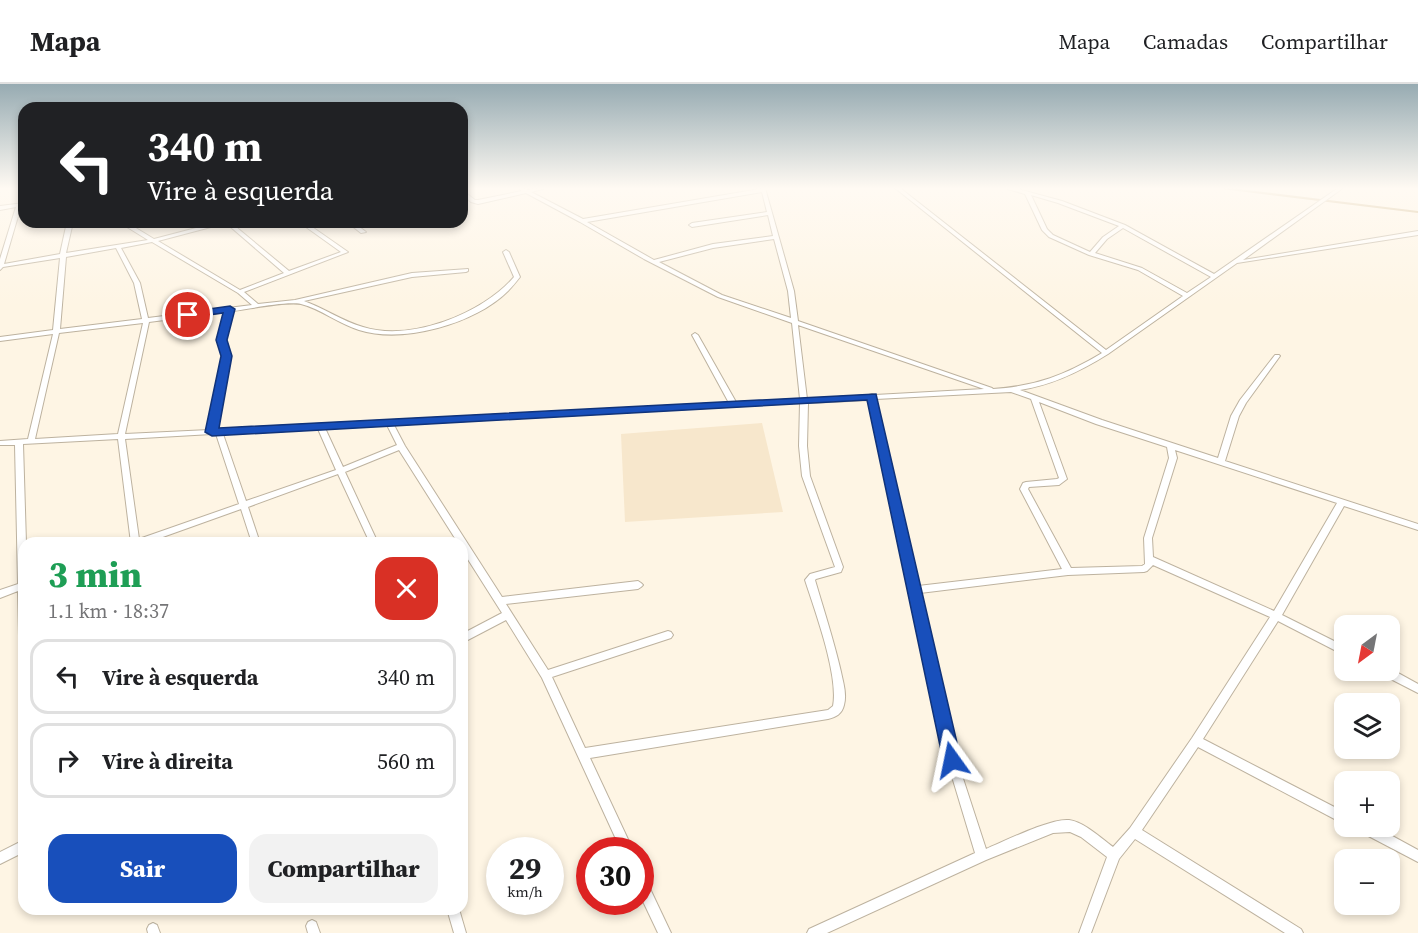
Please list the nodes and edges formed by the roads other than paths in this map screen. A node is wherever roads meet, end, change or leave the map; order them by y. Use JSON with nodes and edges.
{"nodes":[{"id":1,"x":14,"y":228,"type":"edge"},
{"id":2,"x":69,"y":228,"type":"edge"},
{"id":3,"x":133,"y":228,"type":"edge"},
{"id":4,"x":188,"y":228,"type":"edge"},
{"id":5,"x":203,"y":228,"type":"edge"},
{"id":6,"x":233,"y":228,"type":"edge"},
{"id":7,"x":311,"y":228,"type":"edge"},
{"id":8,"x":358,"y":228,"type":"edge"},
{"id":9,"x":594,"y":228,"type":"edge"},
{"id":10,"x":773,"y":228,"type":"edge"},
{"id":11,"x":947,"y":228,"type":"edge"},
{"id":12,"x":1045,"y":228,"type":"edge"},
{"id":13,"x":1121,"y":228,"type":"edge"},
{"id":14,"x":1126,"y":228,"type":"edge"},
{"id":15,"x":1285,"y":228,"type":"edge"},
{"id":16,"x":191,"y":231,"type":"junction"},
{"id":17,"x":363,"y":232,"type":"dead end"},
{"id":18,"x":1418,"y":233,"type":"edge"},
{"id":19,"x":775,"y":237,"type":"junction"},
{"id":20,"x":156,"y":240,"type":"junction"},
{"id":21,"x":117,"y":246,"type":"junction"},
{"id":22,"x":506,"y":252,"type":"dead end"},
{"id":23,"x":1091,"y":254,"type":"junction"},
{"id":24,"x":63,"y":255,"type":"junction"},
{"id":25,"x":654,"y":262,"type":"junction"},
{"id":26,"x":1234,"y":263,"type":"junction"},
{"id":27,"x":0,"y":267,"type":"edge"},
{"id":28,"x":466,"y":270,"type":"dead end"},
{"id":29,"x":290,"y":274,"type":"junction"},
{"id":30,"x":1215,"y":277,"type":"junction"},
{"id":31,"x":240,"y":292,"type":"junction"},
{"id":32,"x":1188,"y":296,"type":"junction"},
{"id":33,"x":291,"y":302,"type":"junction"},
{"id":34,"x":257,"y":306,"type":"junction"},
{"id":35,"x":230,"y":309,"type":"junction"},
{"id":36,"x":146,"y":321,"type":"junction"},
{"id":37,"x":794,"y":322,"type":"junction"},
{"id":38,"x":56,"y":334,"type":"junction"},
{"id":39,"x":695,"y":335,"type":"dead end"},
{"id":40,"x":0,"y":339,"type":"edge"},
{"id":41,"x":1106,"y":353,"type":"junction"},
{"id":42,"x":1277,"y":356,"type":"dead end"},
{"id":43,"x":1013,"y":390,"type":"junction"},
{"id":44,"x":995,"y":391,"type":"junction"},
{"id":45,"x":872,"y":396,"type":"junction"},
{"id":46,"x":1034,"y":398,"type":"junction"},
{"id":47,"x":804,"y":400,"type":"junction"},
{"id":48,"x":733,"y":404,"type":"junction"},
{"id":49,"x":390,"y":422,"type":"junction"},
{"id":50,"x":320,"y":426,"type":"junction"},
{"id":51,"x":215,"y":432,"type":"junction"},
{"id":52,"x":121,"y":436,"type":"junction"},
{"id":53,"x":31,"y":441,"type":"junction"},
{"id":54,"x":19,"y":442,"type":"junction"},
{"id":55,"x":0,"y":443,"type":"edge"},
{"id":56,"x":1170,"y":445,"type":"junction"},
{"id":57,"x":401,"y":446,"type":"junction"},
{"id":58,"x":1221,"y":461,"type":"junction"},
{"id":59,"x":340,"y":471,"type":"junction"},
{"id":60,"x":1342,"y":502,"type":"junction"},
{"id":61,"x":244,"y":505,"type":"junction"},
{"id":62,"x":1418,"y":527,"type":"edge"},
{"id":63,"x":22,"y":537,"type":"edge"},
{"id":64,"x":135,"y":537,"type":"edge"},
{"id":65,"x":153,"y":537,"type":"edge"},
{"id":66,"x":254,"y":537,"type":"edge"},
{"id":67,"x":371,"y":537,"type":"edge"},
{"id":68,"x":459,"y":537,"type":"edge"},
{"id":69,"x":468,"y":551,"type":"edge"},
{"id":70,"x":1149,"y":559,"type":"junction"},
{"id":71,"x":1068,"y":572,"type":"junction"},
{"id":72,"x":638,"y":585,"type":"dead end"},
{"id":73,"x":18,"y":588,"type":"edge"},
{"id":74,"x":914,"y":590,"type":"junction"},
{"id":75,"x":0,"y":594,"type":"edge"},
{"id":76,"x":500,"y":601,"type":"junction"},
{"id":77,"x":508,"y":614,"type":"junction"},
{"id":78,"x":1276,"y":616,"type":"junction"},
{"id":79,"x":668,"y":635,"type":"dead end"},
{"id":80,"x":468,"y":636,"type":"edge"},
{"id":81,"x":1334,"y":646,"type":"edge"},
{"id":82,"x":546,"y":675,"type":"junction"},
{"id":83,"x":1400,"y":679,"type":"edge"},
{"id":84,"x":1418,"y":688,"type":"edge"},
{"id":85,"x":1196,"y":741,"type":"junction"},
{"id":86,"x":582,"y":754,"type":"junction"},
{"id":87,"x":1334,"y":813,"type":"edge"},
{"id":88,"x":1134,"y":832,"type":"junction"},
{"id":89,"x":621,"y":837,"type":"edge"},
{"id":90,"x":1382,"y":837,"type":"edge"},
{"id":91,"x":18,"y":849,"type":"edge"},
{"id":92,"x":1114,"y":855,"type":"junction"},
{"id":93,"x":982,"y":856,"type":"junction"},
{"id":94,"x":1418,"y":856,"type":"edge"},
{"id":95,"x":0,"y":858,"type":"edge"},
{"id":96,"x":654,"y":910,"type":"edge"},
{"id":97,"x":455,"y":915,"type":"edge"},
{"id":98,"x":460,"y":933,"type":"edge"},
{"id":99,"x":665,"y":933,"type":"edge"},
{"id":100,"x":813,"y":933,"type":"edge"},
{"id":101,"x":1085,"y":933,"type":"edge"},
{"id":102,"x":1296,"y":933,"type":"edge"}],
"edges":[{"from":1,"to":27,"type":"street"},
{"from":2,"to":24,"type":"street"},
{"from":3,"to":20,"type":"street"},
{"from":4,"to":16,"type":"street"},
{"from":5,"to":16,"type":"street"},
{"from":6,"to":29,"type":"street"},
{"from":7,"to":29,"type":"street"},
{"from":8,"to":17,"type":"street"},
{"from":9,"to":25,"type":"street"},
{"from":10,"to":19,"type":"street"},
{"from":11,"to":41,"type":"street"},
{"from":12,"to":23,"type":"street"},
{"from":13,"to":23,"type":"street"},
{"from":14,"to":30,"type":"street"},
{"from":15,"to":26,"type":"street"},
{"from":16,"to":20,"type":"street"},
{"from":18,"to":26,"type":"street"},
{"from":19,"to":25,"type":"street"},
{"from":19,"to":37,"type":"street"},
{"from":20,"to":21,"type":"street"},
{"from":20,"to":31,"type":"street"},
{"from":21,"to":24,"type":"street"},
{"from":21,"to":36,"type":"street"},
{"from":22,"to":33,"type":"street"},
{"from":23,"to":32,"type":"street"},
{"from":24,"to":27,"type":"street"},
{"from":24,"to":38,"type":"street"},
{"from":25,"to":37,"type":"street"},
{"from":26,"to":30,"type":"street"},
{"from":28,"to":33,"type":"street"},
{"from":29,"to":31,"type":"street"},
{"from":30,"to":32,"type":"street"},
{"from":31,"to":34,"type":"street"},
{"from":32,"to":41,"type":"street"},
{"from":33,"to":34,"type":"street"},
{"from":34,"to":35,"type":"street"},
{"from":35,"to":36,"type":"street"},
{"from":35,"to":51,"type":"street"},
{"from":36,"to":38,"type":"street"},
{"from":36,"to":52,"type":"street"},
{"from":37,"to":44,"type":"street"},
{"from":37,"to":47,"type":"street"},
{"from":38,"to":40,"type":"street"},
{"from":38,"to":53,"type":"street"},
{"from":39,"to":48,"type":"street"},
{"from":41,"to":43,"type":"street"},
{"from":42,"to":58,"type":"street"},
{"from":43,"to":44,"type":"street"},
{"from":43,"to":46,"type":"street"},
{"from":44,"to":45,"type":"street"},
{"from":45,"to":47,"type":"street"},
{"from":45,"to":74,"type":"street"},
{"from":46,"to":56,"type":"street"},
{"from":46,"to":71,"type":"street"},
{"from":47,"to":48,"type":"street"},
{"from":47,"to":86,"type":"street"},
{"from":48,"to":49,"type":"street"},
{"from":49,"to":50,"type":"street"},
{"from":49,"to":57,"type":"street"},
{"from":50,"to":51,"type":"street"},
{"from":50,"to":59,"type":"street"},
{"from":51,"to":52,"type":"street"},
{"from":51,"to":61,"type":"street"},
{"from":52,"to":53,"type":"street"},
{"from":52,"to":64,"type":"street"},
{"from":53,"to":54,"type":"street"},
{"from":54,"to":55,"type":"street"},
{"from":54,"to":63,"type":"street"},
{"from":56,"to":58,"type":"street"},
{"from":56,"to":70,"type":"street"},
{"from":57,"to":59,"type":"street"},
{"from":57,"to":68,"type":"street"},
{"from":58,"to":60,"type":"street"},
{"from":59,"to":61,"type":"street"},
{"from":59,"to":67,"type":"street"},
{"from":60,"to":62,"type":"street"},
{"from":60,"to":78,"type":"street"},
{"from":61,"to":65,"type":"street"},
{"from":61,"to":66,"type":"street"},
{"from":69,"to":76,"type":"street"},
{"from":70,"to":71,"type":"street"},
{"from":70,"to":78,"type":"street"},
{"from":71,"to":74,"type":"street"},
{"from":72,"to":76,"type":"street"},
{"from":73,"to":75,"type":"street"},
{"from":74,"to":93,"type":"street"},
{"from":76,"to":77,"type":"street"},
{"from":77,"to":80,"type":"street"},
{"from":77,"to":82,"type":"street"},
{"from":78,"to":81,"type":"street"},
{"from":78,"to":85,"type":"street"},
{"from":79,"to":82,"type":"street"},
{"from":82,"to":86,"type":"street"},
{"from":83,"to":84,"type":"street"},
{"from":85,"to":87,"type":"street"},
{"from":85,"to":88,"type":"street"},
{"from":86,"to":89,"type":"street"},
{"from":88,"to":92,"type":"street"},
{"from":88,"to":102,"type":"street"},
{"from":90,"to":94,"type":"street"},
{"from":91,"to":95,"type":"street"},
{"from":92,"to":93,"type":"street"},
{"from":92,"to":101,"type":"street"},
{"from":93,"to":100,"type":"street"},
{"from":96,"to":99,"type":"street"},
{"from":97,"to":98,"type":"street"}]}
